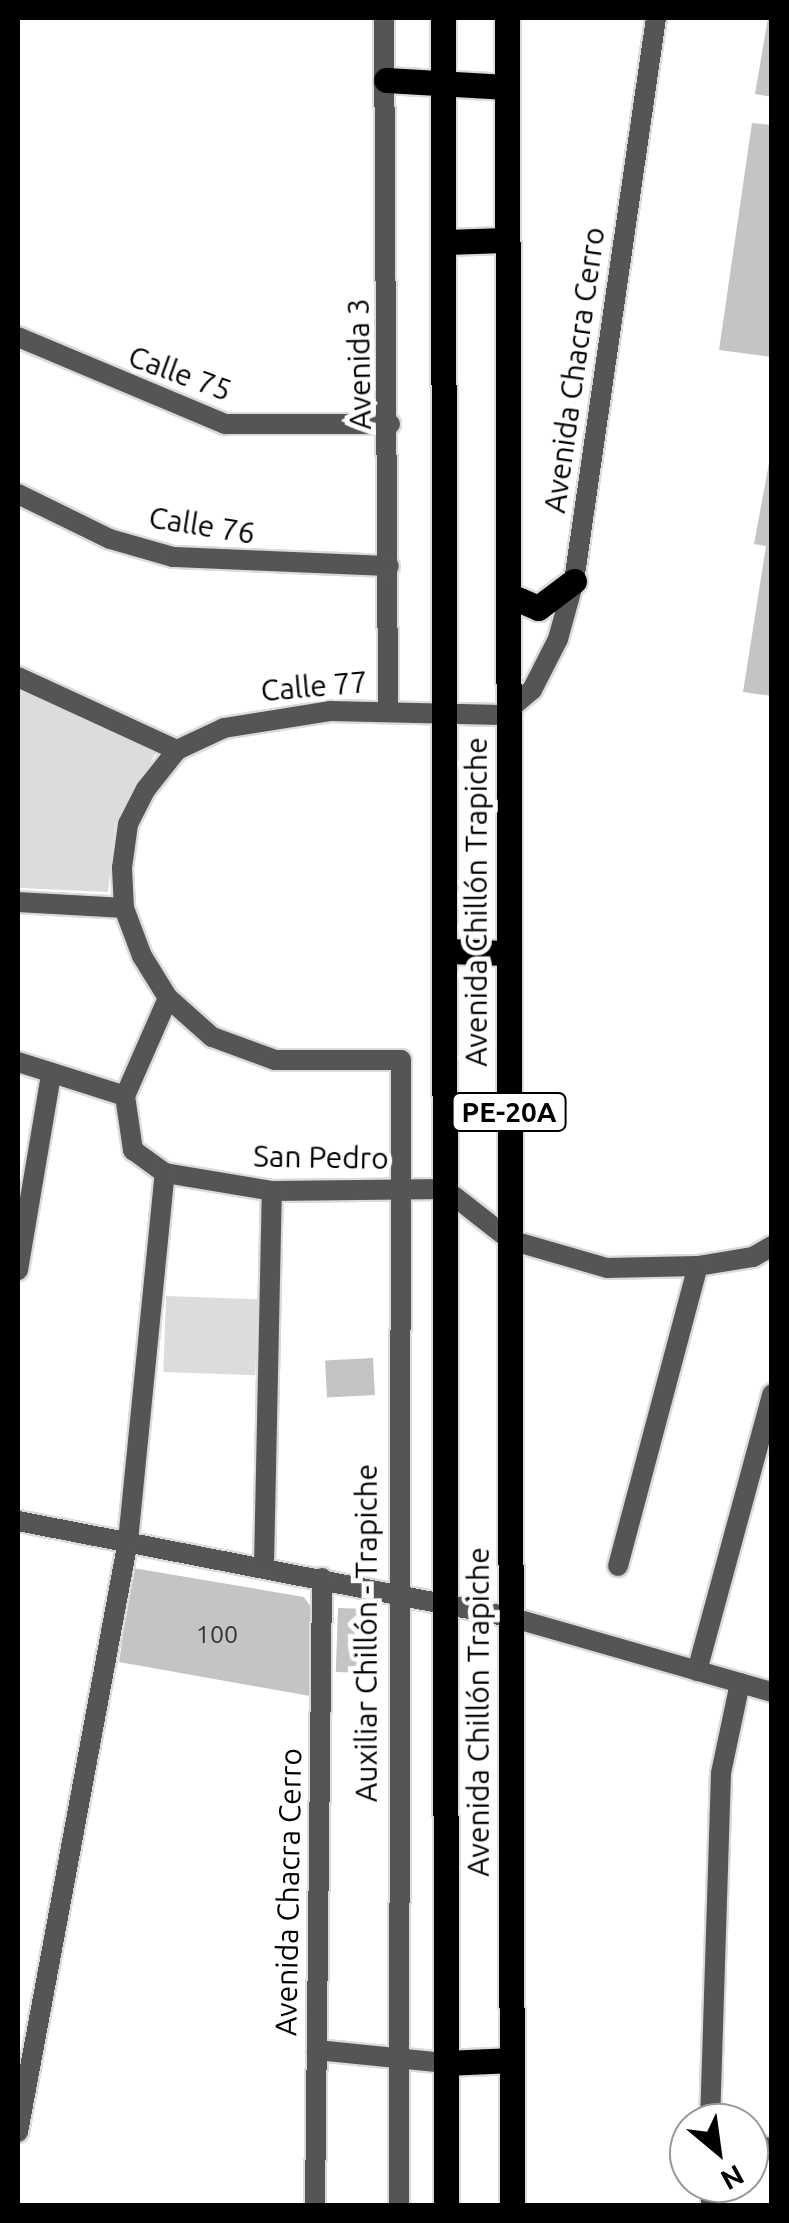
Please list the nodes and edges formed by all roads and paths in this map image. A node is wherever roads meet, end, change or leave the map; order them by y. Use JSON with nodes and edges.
{"nodes":[{"id":1,"x":384,"y":18,"type":"edge"},
{"id":2,"x":443,"y":18,"type":"edge"},
{"id":3,"x":507,"y":18,"type":"edge"},
{"id":4,"x":656,"y":18,"type":"edge"},
{"id":5,"x":386,"y":80,"type":"junction"},
{"id":6,"x":507,"y":87,"type":"junction"},
{"id":7,"x":443,"y":90,"type":"junction"},
{"id":8,"x":508,"y":240,"type":"junction"},
{"id":9,"x":444,"y":242,"type":"junction"},
{"id":10,"x":18,"y":337,"type":"edge"},
{"id":11,"x":390,"y":424,"type":"junction"},
{"id":12,"x":18,"y":494,"type":"edge"},
{"id":13,"x":389,"y":566,"type":"junction"},
{"id":14,"x":574,"y":581,"type":"junction"},
{"id":15,"x":508,"y":595,"type":"junction"},
{"id":16,"x":18,"y":677,"type":"edge"},
{"id":17,"x":388,"y":710,"type":"junction"},
{"id":18,"x":508,"y":714,"type":"junction"},
{"id":19,"x":444,"y":715,"type":"junction"},
{"id":20,"x":177,"y":750,"type":"junction"},
{"id":21,"x":18,"y":902,"type":"edge"},
{"id":22,"x":124,"y":908,"type":"junction"},
{"id":23,"x":444,"y":951,"type":"junction"},
{"id":24,"x":509,"y":953,"type":"junction"},
{"id":25,"x":168,"y":998,"type":"junction"},
{"id":26,"x":18,"y":1062,"type":"edge"},
{"id":27,"x":50,"y":1074,"type":"junction"},
{"id":28,"x":125,"y":1096,"type":"junction"},
{"id":29,"x":165,"y":1173,"type":"junction"},
{"id":30,"x":400,"y":1189,"type":"junction"},
{"id":31,"x":445,"y":1190,"type":"junction"},
{"id":32,"x":272,"y":1191,"type":"junction"},
{"id":33,"x":510,"y":1240,"type":"junction"},
{"id":34,"x":772,"y":1246,"type":"edge"},
{"id":35,"x":698,"y":1266,"type":"junction"},
{"id":36,"x":18,"y":1270,"type":"edge"},
{"id":37,"x":772,"y":1394,"type":"edge"},
{"id":38,"x":18,"y":1522,"type":"edge"},
{"id":39,"x":128,"y":1541,"type":"junction"},
{"id":40,"x":264,"y":1565,"type":"junction"},
{"id":41,"x":618,"y":1566,"type":"dead end"},
{"id":42,"x":322,"y":1578,"type":"junction"},
{"id":43,"x":394,"y":1593,"type":"junction"},
{"id":44,"x":446,"y":1604,"type":"junction"},
{"id":45,"x":510,"y":1617,"type":"junction"},
{"id":46,"x":697,"y":1671,"type":"junction"},
{"id":47,"x":740,"y":1683,"type":"junction"},
{"id":48,"x":772,"y":1692,"type":"edge"},
{"id":49,"x":317,"y":2050,"type":"junction"},
{"id":50,"x":398,"y":2058,"type":"junction"},
{"id":51,"x":512,"y":2060,"type":"junction"},
{"id":52,"x":446,"y":2063,"type":"junction"},
{"id":53,"x":711,"y":2103,"type":"edge"},
{"id":54,"x":18,"y":2132,"type":"edge"},
{"id":55,"x":316,"y":2206,"type":"edge"},
{"id":56,"x":399,"y":2206,"type":"edge"},
{"id":57,"x":446,"y":2206,"type":"edge"},
{"id":58,"x":512,"y":2206,"type":"edge"}],
"edges":[{"from":1,"to":5,"type":"street","name":"Avenida 3"},
{"from":2,"to":7,"type":"main road","name":"Avenida Chillón Trapiche","number":"PE-20A"},
{"from":3,"to":6,"type":"main road","name":"Avenida Chillón Trapiche","number":"PE-20A"},
{"from":4,"to":14,"type":"street","name":"Avenida Chacra Cerro"},
{"from":5,"to":7,"type":"main road"},
{"from":5,"to":11,"type":"street","name":"Avenida 3"},
{"from":6,"to":7,"type":"main road"},
{"from":6,"to":8,"type":"main road","name":"Avenida Chillón Trapiche","number":"PE-20A"},
{"from":7,"to":9,"type":"main road","name":"Avenida Chillón Trapiche","number":"PE-20A"},
{"from":8,"to":9,"type":"main road"},
{"from":8,"to":15,"type":"main road","name":"Avenida Chillón Trapiche","number":"PE-20A"},
{"from":9,"to":19,"type":"main road","name":"Avenida Chillón Trapiche","number":"PE-20A"},
{"from":10,"to":11,"type":"street","name":"Calle 75"},
{"from":11,"to":13,"type":"street","name":"Avenida 3"},
{"from":12,"to":13,"type":"street","name":"Calle 76"},
{"from":13,"to":17,"type":"street","name":"Avenida 3"},
{"from":14,"to":15,"type":"main road"},
{"from":14,"to":18,"type":"street","name":"Avenida Chacra Cerro"},
{"from":15,"to":18,"type":"main road","name":"Avenida Chillón Trapiche","number":"PE-20A"},
{"from":16,"to":20,"type":"street"},
{"from":17,"to":19,"type":"street","name":"Calle 77"},
{"from":17,"to":20,"type":"street","name":"Calle 77"},
{"from":18,"to":19,"type":"street","name":"Calle 77"},
{"from":18,"to":24,"type":"main road","name":"Avenida Chillón Trapiche","number":"PE-20A"},
{"from":19,"to":23,"type":"main road","name":"Avenida Chillón Trapiche","number":"PE-20A"},
{"from":20,"to":22,"type":"street"},
{"from":21,"to":22,"type":"street"},
{"from":22,"to":25,"type":"street"},
{"from":23,"to":24,"type":"main road"},
{"from":23,"to":31,"type":"main road","name":"Avenida Chillón Trapiche","number":"PE-20A"},
{"from":24,"to":33,"type":"main road","name":"Avenida Chillón Trapiche","number":"PE-20A"},
{"from":25,"to":28,"type":"street"},
{"from":25,"to":30,"type":"street","name":"Auxiliar Chillón - Trapiche"},
{"from":26,"to":27,"type":"street"},
{"from":27,"to":28,"type":"street"},
{"from":27,"to":36,"type":"street"},
{"from":28,"to":29,"type":"street"},
{"from":29,"to":32,"type":"street","name":"San Pedro"},
{"from":29,"to":39,"type":"street"},
{"from":30,"to":31,"type":"street","name":"San Pedro"},
{"from":30,"to":32,"type":"street","name":"San Pedro"},
{"from":30,"to":43,"type":"street","name":"Auxiliar Chillón - Trapiche"},
{"from":31,"to":33,"type":"street"},
{"from":31,"to":44,"type":"main road","name":"Avenida Chillón Trapiche","number":"PE-20A"},
{"from":32,"to":40,"type":"street"},
{"from":33,"to":35,"type":"street"},
{"from":33,"to":45,"type":"main road","name":"Avenida Chillón Trapiche","number":"PE-20A"},
{"from":34,"to":35,"type":"street"},
{"from":35,"to":41,"type":"street"},
{"from":37,"to":46,"type":"street"},
{"from":38,"to":39,"type":"street"},
{"from":39,"to":40,"type":"street"},
{"from":39,"to":54,"type":"street"},
{"from":40,"to":42,"type":"street"},
{"from":42,"to":43,"type":"street"},
{"from":42,"to":49,"type":"street","name":"Avenida Chacra Cerro"},
{"from":43,"to":44,"type":"street"},
{"from":43,"to":50,"type":"street","name":"Auxiliar Chillón - Trapiche"},
{"from":44,"to":45,"type":"street"},
{"from":44,"to":52,"type":"main road","name":"Avenida Chillón Trapiche","number":"PE-20A"},
{"from":45,"to":46,"type":"street"},
{"from":45,"to":51,"type":"main road","name":"Avenida Chillón Trapiche","number":"PE-20A"},
{"from":46,"to":47,"type":"street"},
{"from":47,"to":48,"type":"street"},
{"from":47,"to":53,"type":"street"},
{"from":49,"to":50,"type":"street"},
{"from":49,"to":55,"type":"street","name":"Avenida Chacra Cerro"},
{"from":50,"to":52,"type":"street"},
{"from":50,"to":56,"type":"street","name":"Auxiliar Chillón - Trapiche"},
{"from":51,"to":52,"type":"main road"},
{"from":51,"to":58,"type":"main road","name":"Avenida Chillón Trapiche","number":"PE-20A"},
{"from":52,"to":57,"type":"main road","name":"Avenida Chillón Trapiche","number":"PE-20A"}]}
